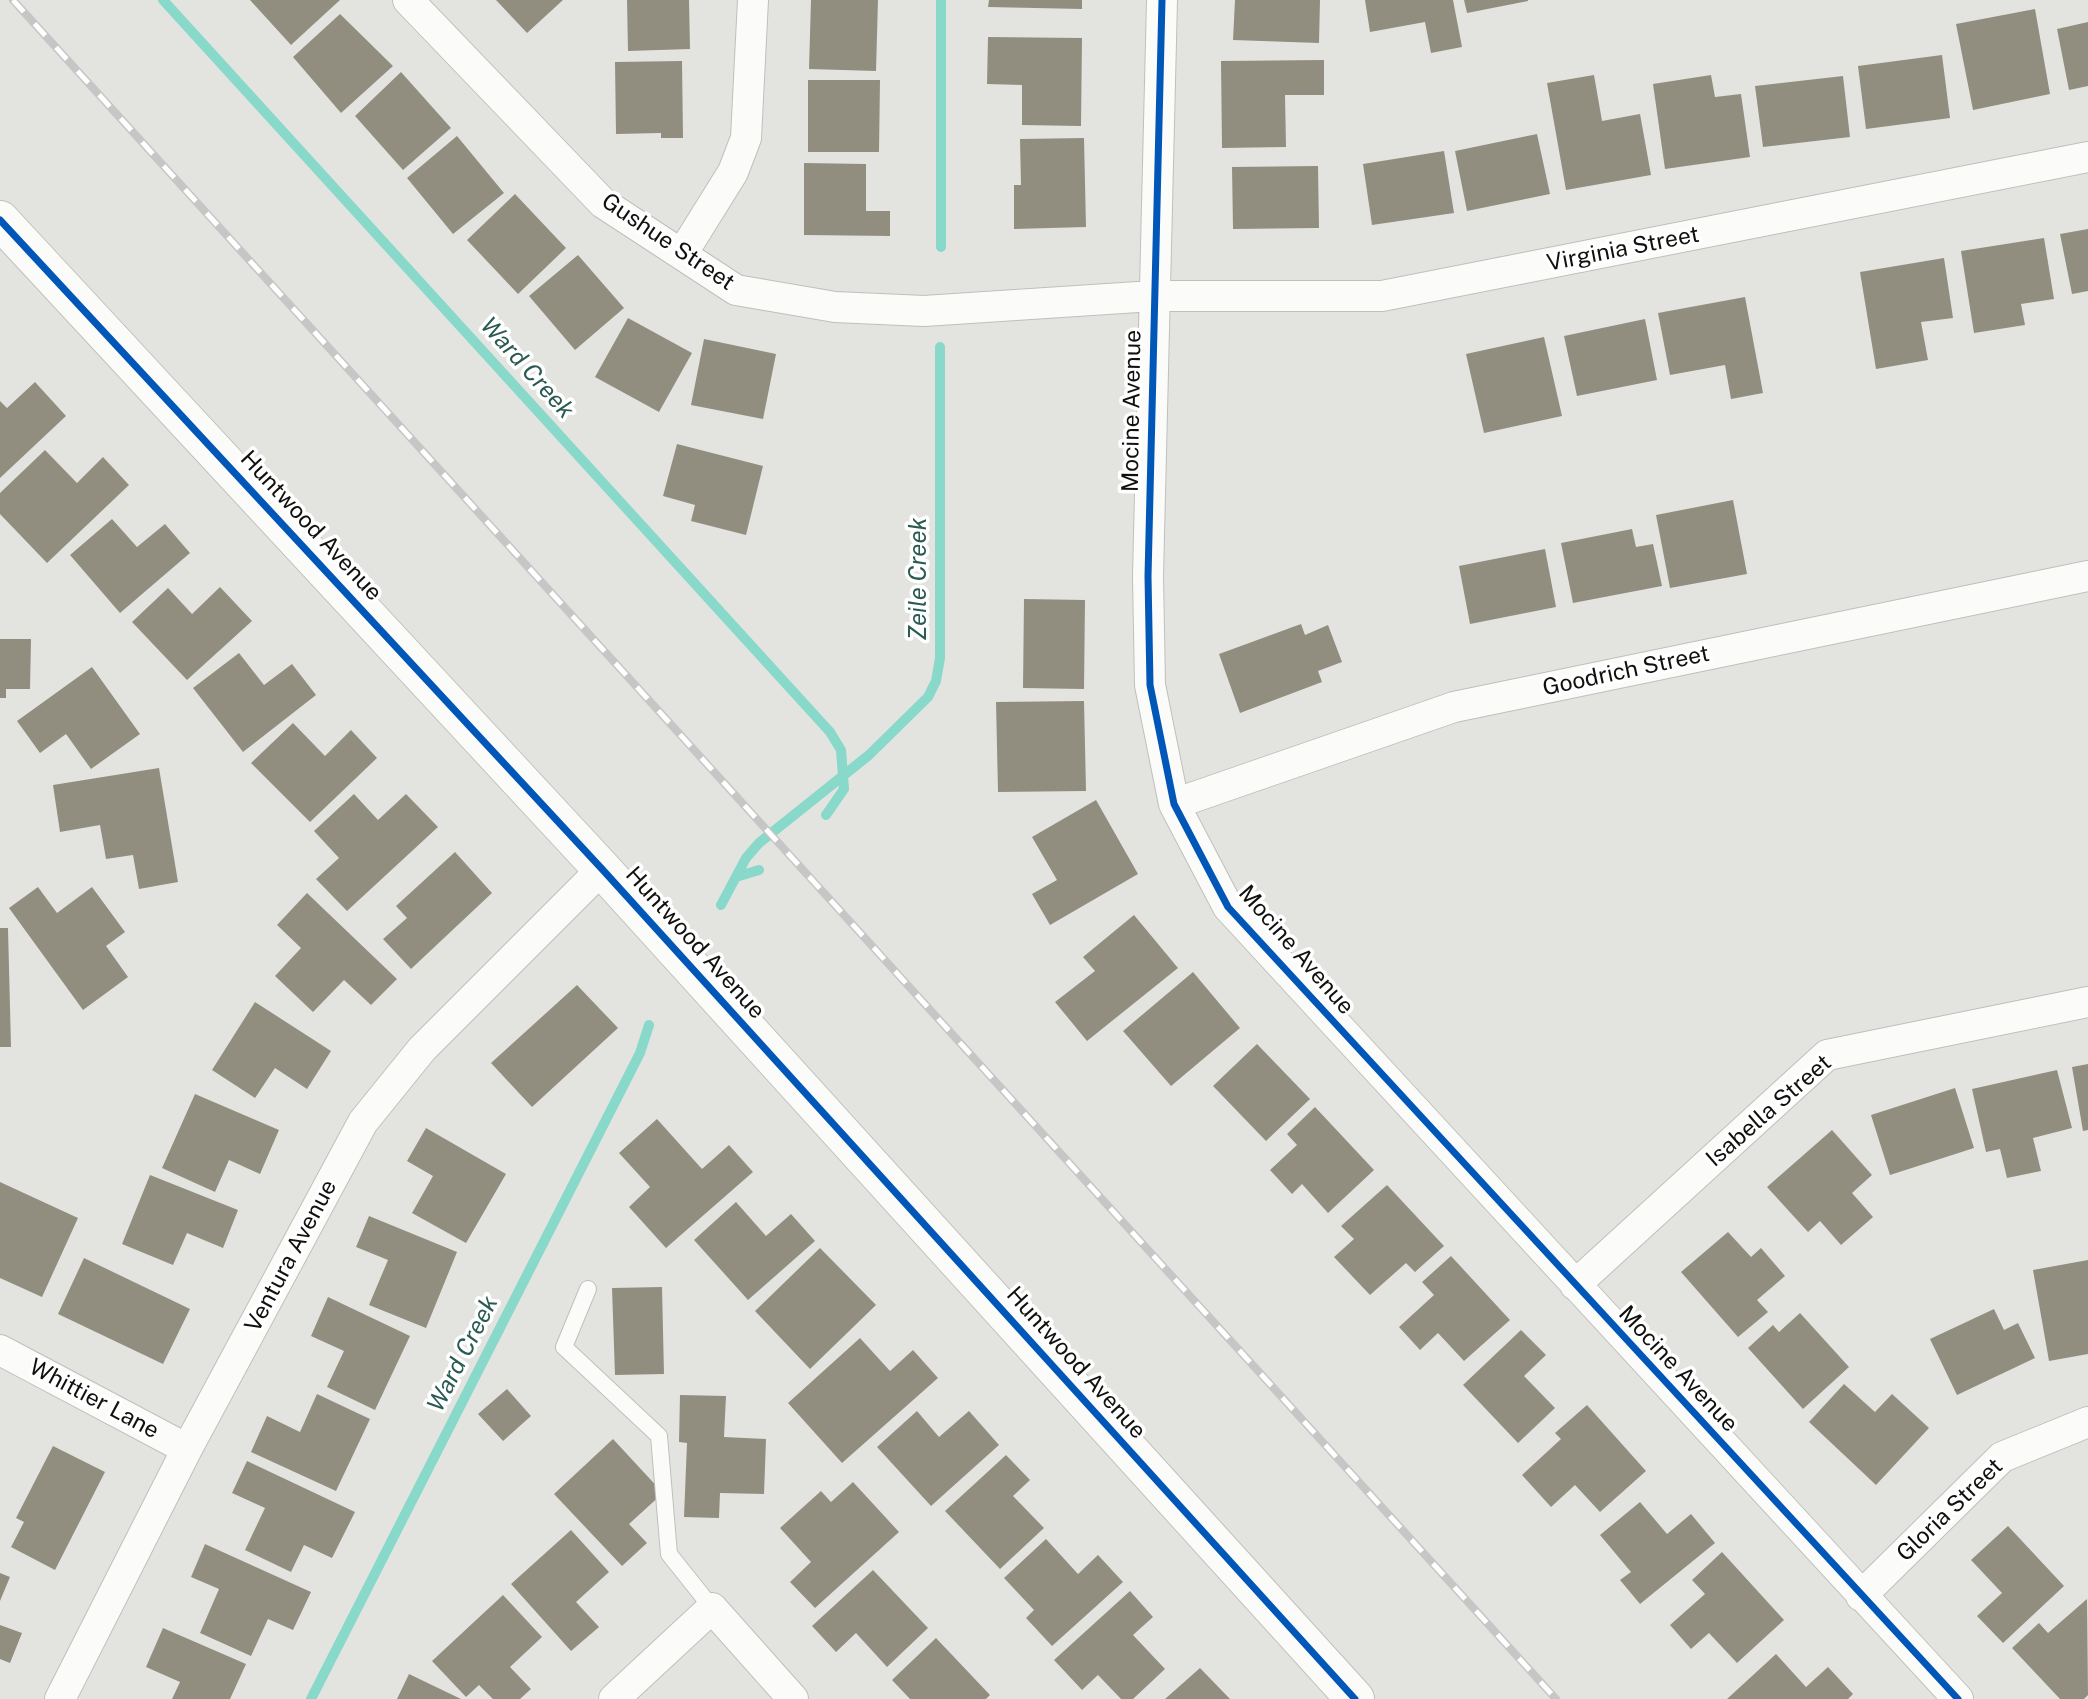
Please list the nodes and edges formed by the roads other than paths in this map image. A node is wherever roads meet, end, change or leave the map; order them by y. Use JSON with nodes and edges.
{"nodes":[{"id":1,"x":408,"y":0,"type":"edge"},
{"id":2,"x":753,"y":0,"type":"edge"},
{"id":3,"x":1162,"y":0,"type":"edge"},
{"id":4,"x":2088,"y":157,"type":"edge"},
{"id":5,"x":0,"y":220,"type":"edge"},
{"id":6,"x":682,"y":254,"type":"junction"},
{"id":7,"x":1153,"y":296,"type":"junction"},
{"id":8,"x":924,"y":312,"type":"joint"},
{"id":9,"x":2088,"y":576,"type":"edge"},
{"id":10,"x":1174,"y":803,"type":"junction"},
{"id":11,"x":603,"y":869,"type":"junction"},
{"id":12,"x":2088,"y":1002,"type":"edge"},
{"id":13,"x":1575,"y":1285,"type":"junction"},
{"id":14,"x":589,"y":1289,"type":"dead end"},
{"id":15,"x":0,"y":1350,"type":"edge"},
{"id":16,"x":2088,"y":1422,"type":"edge"},
{"id":17,"x":187,"y":1449,"type":"junction"},
{"id":18,"x":1861,"y":1596,"type":"junction"},
{"id":19,"x":712,"y":1608,"type":"junction"},
{"id":20,"x":60,"y":1699,"type":"edge"},
{"id":21,"x":614,"y":1699,"type":"edge"},
{"id":22,"x":793,"y":1699,"type":"edge"},
{"id":23,"x":1355,"y":1699,"type":"edge"},
{"id":24,"x":1958,"y":1699,"type":"edge"}],
"edges":[{"from":1,"to":6,"type":"street","name":"Gushue Street"},
{"from":2,"to":6,"type":"street"},
{"from":3,"to":7,"type":"street","name":"Mocine Avenue"},
{"from":4,"to":7,"type":"street","name":"Virginia Street"},
{"from":5,"to":11,"type":"street","name":"Huntwood Avenue"},
{"from":6,"to":8,"type":"street","name":"Gushue Street"},
{"from":7,"to":8,"type":"street","name":"Virginia Street"},
{"from":7,"to":10,"type":"street","name":"Mocine Avenue"},
{"from":9,"to":10,"type":"street","name":"Goodrich Street"},
{"from":10,"to":13,"type":"street","name":"Mocine Avenue"},
{"from":11,"to":17,"type":"street","name":"Ventura Avenue"},
{"from":11,"to":23,"type":"street","name":"Huntwood Avenue"},
{"from":12,"to":13,"type":"street","name":"Isabella Street"},
{"from":13,"to":18,"type":"street","name":"Mocine Avenue"},
{"from":14,"to":19,"type":"lane"},
{"from":15,"to":17,"type":"street","name":"Whittier Lane"},
{"from":16,"to":18,"type":"street","name":"Gloria Street"},
{"from":17,"to":20,"type":"street","name":"Ventura Avenue"},
{"from":18,"to":24,"type":"street","name":"Mocine Avenue"},
{"from":19,"to":21,"type":"street"},
{"from":19,"to":22,"type":"street"}]}
